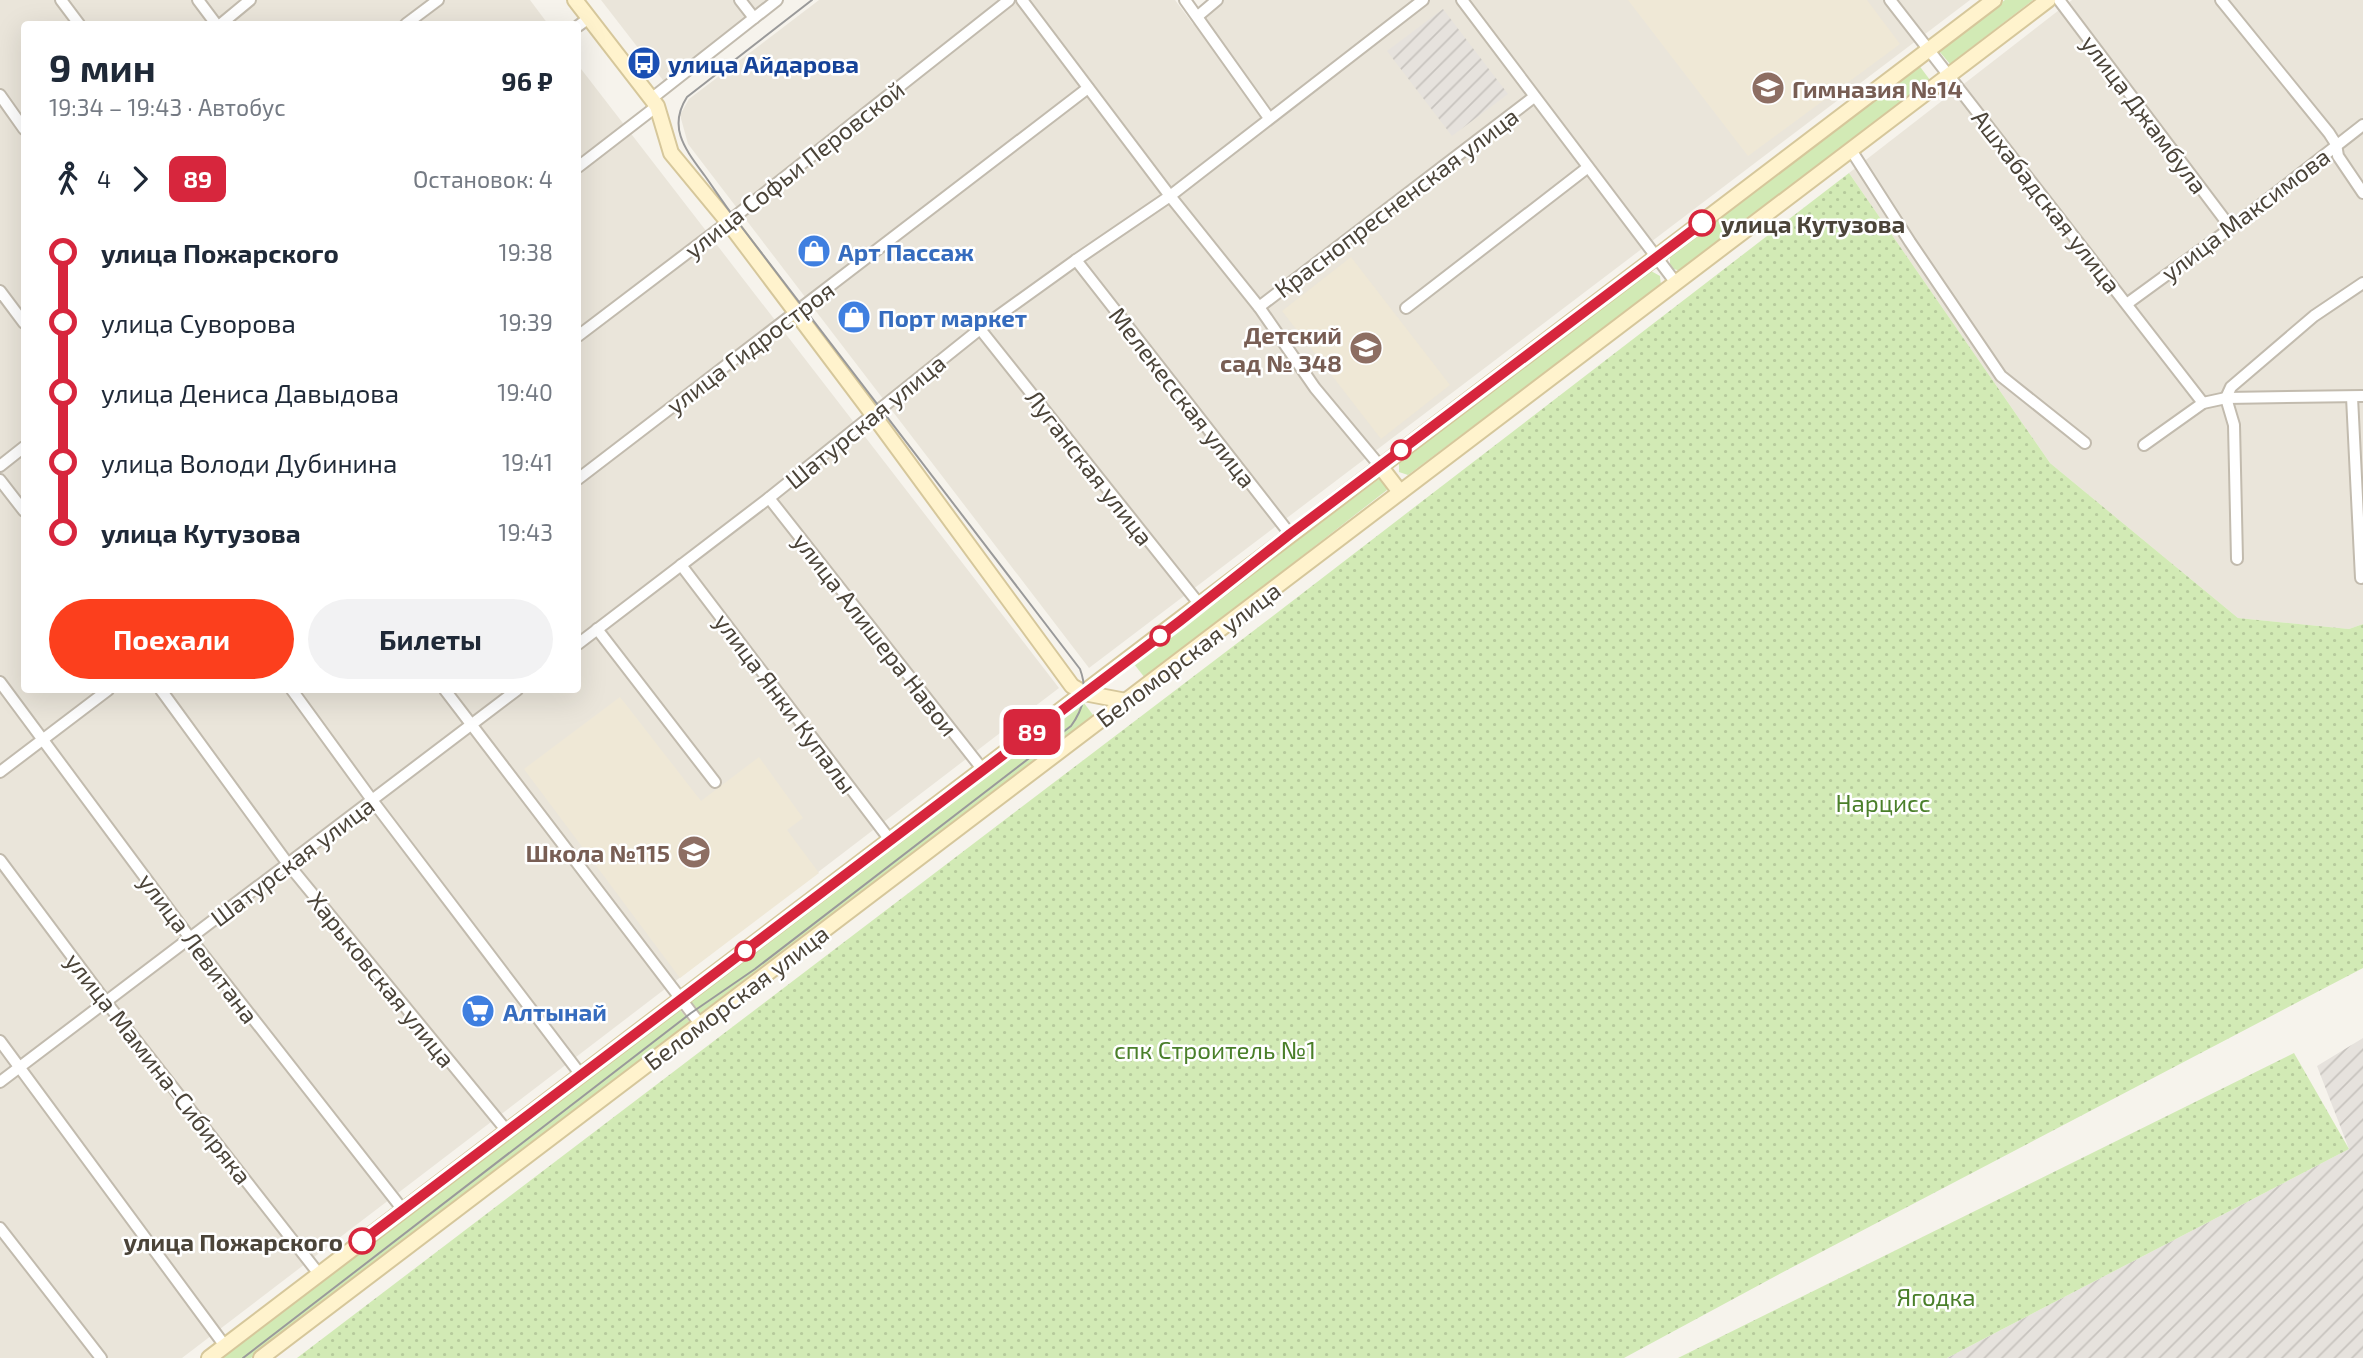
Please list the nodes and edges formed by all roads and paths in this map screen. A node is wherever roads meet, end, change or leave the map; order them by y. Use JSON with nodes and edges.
{"nodes":[{"id":1,"x":61,"y":0,"type":"edge"},
{"id":2,"x":198,"y":0,"type":"edge"},
{"id":3,"x":250,"y":0,"type":"edge"},
{"id":4,"x":438,"y":0,"type":"edge"},
{"id":5,"x":575,"y":0,"type":"edge"},
{"id":6,"x":740,"y":0,"type":"edge"},
{"id":7,"x":777,"y":0,"type":"edge"},
{"id":8,"x":1009,"y":0,"type":"edge"},
{"id":9,"x":1021,"y":0,"type":"edge"},
{"id":10,"x":1185,"y":0,"type":"edge"},
{"id":11,"x":1217,"y":0,"type":"edge"},
{"id":12,"x":1423,"y":0,"type":"edge"},
{"id":13,"x":1462,"y":0,"type":"edge"},
{"id":14,"x":1890,"y":0,"type":"edge"},
{"id":15,"x":1994,"y":0,"type":"edge"},
{"id":16,"x":2048,"y":0,"type":"edge"},
{"id":17,"x":2059,"y":0,"type":"edge"},
{"id":18,"x":2221,"y":0,"type":"edge"},
{"id":19,"x":1198,"y":16,"type":"junction"},
{"id":20,"x":754,"y":18,"type":"junction"},
{"id":21,"x":77,"y":21,"type":"edge"},
{"id":22,"x":216,"y":21,"type":"edge"},
{"id":23,"x":223,"y":21,"type":"edge"},
{"id":24,"x":410,"y":21,"type":"edge"},
{"id":25,"x":583,"y":22,"type":"edge"},
{"id":26,"x":1928,"y":50,"type":"junction"},
{"id":27,"x":1948,"y":76,"type":"junction"},
{"id":28,"x":1088,"y":88,"type":"junction"},
{"id":29,"x":0,"y":95,"type":"edge"},
{"id":30,"x":1534,"y":97,"type":"junction"},
{"id":31,"x":654,"y":102,"type":"junction"},
{"id":32,"x":1269,"y":118,"type":"junction"},
{"id":33,"x":21,"y":125,"type":"edge"},
{"id":34,"x":2363,"y":125,"type":"edge"},
{"id":35,"x":2336,"y":144,"type":"junction"},
{"id":36,"x":1851,"y":150,"type":"junction"},
{"id":37,"x":581,"y":164,"type":"edge"},
{"id":38,"x":1587,"y":168,"type":"junction"},
{"id":39,"x":2363,"y":192,"type":"edge"},
{"id":40,"x":1170,"y":195,"type":"junction"},
{"id":41,"x":728,"y":222,"type":"junction"},
{"id":42,"x":2231,"y":228,"type":"junction"},
{"id":43,"x":1657,"y":258,"type":"junction"},
{"id":44,"x":1076,"y":260,"type":"junction"},
{"id":45,"x":1676,"y":283,"type":"junction"},
{"id":46,"x":2363,"y":283,"type":"edge"},
{"id":47,"x":0,"y":291,"type":"edge"},
{"id":48,"x":2127,"y":303,"type":"junction"},
{"id":49,"x":1259,"y":307,"type":"junction"},
{"id":50,"x":1406,"y":308,"type":"dead end"},
{"id":51,"x":796,"y":312,"type":"junction"},
{"id":52,"x":21,"y":319,"type":"edge"},
{"id":53,"x":980,"y":329,"type":"junction"},
{"id":54,"x":581,"y":334,"type":"edge"},
{"id":55,"x":2357,"y":397,"type":"edge"},
{"id":56,"x":2226,"y":398,"type":"junction"},
{"id":57,"x":2203,"y":403,"type":"junction"},
{"id":58,"x":874,"y":416,"type":"junction"},
{"id":59,"x":2085,"y":443,"type":"dead end"},
{"id":60,"x":2144,"y":445,"type":"dead end"},
{"id":61,"x":21,"y":449,"type":"edge"},
{"id":62,"x":0,"y":466,"type":"edge"},
{"id":63,"x":1380,"y":466,"type":"junction"},
{"id":64,"x":581,"y":477,"type":"edge"},
{"id":65,"x":0,"y":480,"type":"edge"},
{"id":66,"x":1400,"y":492,"type":"junction"},
{"id":67,"x":769,"y":498,"type":"junction"},
{"id":68,"x":21,"y":507,"type":"edge"},
{"id":69,"x":1290,"y":534,"type":"junction"},
{"id":70,"x":2237,"y":559,"type":"dead end"},
{"id":71,"x":681,"y":565,"type":"junction"},
{"id":72,"x":2361,"y":578,"type":"edge"},
{"id":73,"x":1200,"y":605,"type":"junction"},
{"id":74,"x":597,"y":629,"type":"junction"},
{"id":75,"x":581,"y":642,"type":"edge"},
{"id":76,"x":0,"y":682,"type":"edge"},
{"id":77,"x":104,"y":693,"type":"edge"},
{"id":78,"x":163,"y":693,"type":"edge"},
{"id":79,"x":294,"y":693,"type":"edge"},
{"id":80,"x":447,"y":693,"type":"edge"},
{"id":81,"x":513,"y":693,"type":"edge"},
{"id":82,"x":1084,"y":693,"type":"junction"},
{"id":83,"x":1126,"y":701,"type":"junction"},
{"id":84,"x":471,"y":725,"type":"junction"},
{"id":85,"x":43,"y":739,"type":"junction"},
{"id":86,"x":983,"y":770,"type":"junction"},
{"id":87,"x":0,"y":772,"type":"edge"},
{"id":88,"x":715,"y":782,"type":"dead end"},
{"id":89,"x":372,"y":800,"type":"junction"},
{"id":90,"x":890,"y":840,"type":"junction"},
{"id":91,"x":0,"y":860,"type":"edge"},
{"id":92,"x":288,"y":864,"type":"junction"},
{"id":93,"x":190,"y":938,"type":"junction"},
{"id":94,"x":681,"y":999,"type":"junction"},
{"id":95,"x":106,"y":1002,"type":"junction"},
{"id":96,"x":700,"y":1024,"type":"junction"},
{"id":97,"x":0,"y":1041,"type":"edge"},
{"id":98,"x":20,"y":1068,"type":"junction"},
{"id":99,"x":581,"y":1075,"type":"junction"},
{"id":100,"x":0,"y":1083,"type":"edge"},
{"id":101,"x":507,"y":1131,"type":"junction"},
{"id":102,"x":403,"y":1210,"type":"junction"},
{"id":103,"x":0,"y":1228,"type":"edge"},
{"id":104,"x":319,"y":1274,"type":"junction"},
{"id":105,"x":225,"y":1346,"type":"junction"},
{"id":106,"x":101,"y":1358,"type":"edge"},
{"id":107,"x":209,"y":1358,"type":"edge"},
{"id":108,"x":261,"y":1358,"type":"edge"}],
"edges":[{"from":1,"to":21,"type":"street"},
{"from":2,"to":22,"type":"street"},
{"from":3,"to":23,"type":"street"},
{"from":4,"to":24,"type":"street"},
{"from":5,"to":25,"type":"main road"},
{"from":6,"to":20,"type":"street"},
{"from":7,"to":20,"type":"street"},
{"from":8,"to":41,"type":"street","name":"улица Софьи Перовской"},
{"from":9,"to":28,"type":"street"},
{"from":10,"to":19,"type":"street"},
{"from":11,"to":19,"type":"street"},
{"from":12,"to":32,"type":"street","name":"Шатурская улица"},
{"from":13,"to":30,"type":"street"},
{"from":14,"to":26,"type":"street","name":"Ашхабадская улица"},
{"from":15,"to":26,"type":"main road","name":"Беломорская улица"},
{"from":16,"to":27,"type":"main road","name":"Беломорская улица"},
{"from":17,"to":42,"type":"street","name":"улица Джамбула"},
{"from":18,"to":35,"type":"street"},
{"from":19,"to":32,"type":"street"},
{"from":20,"to":31,"type":"street"},
{"from":25,"to":31,"type":"main road"},
{"from":26,"to":27,"type":"street","name":"Ашхабадская улица"},
{"from":26,"to":43,"type":"main road","name":"Беломорская улица"},
{"from":27,"to":36,"type":"main road","name":"Беломорская улица"},
{"from":27,"to":48,"type":"street","name":"Ашхабадская улица"},
{"from":28,"to":40,"type":"street"},
{"from":28,"to":51,"type":"street","name":"улица Гидростроя"},
{"from":29,"to":33,"type":"street"},
{"from":30,"to":38,"type":"street"},
{"from":30,"to":49,"type":"street","name":"Краснопресненская улица"},
{"from":31,"to":37,"type":"street"},
{"from":31,"to":41,"type":"main road"},
{"from":32,"to":40,"type":"street","name":"Шатурская улица"},
{"from":34,"to":35,"type":"street","name":"улица Максимова"},
{"from":35,"to":39,"type":"street"},
{"from":35,"to":42,"type":"street","name":"улица Максимова"},
{"from":36,"to":45,"type":"main road","name":"Беломорская улица"},
{"from":36,"to":59,"type":"street"},
{"from":38,"to":43,"type":"street"},
{"from":38,"to":50,"type":"street"},
{"from":40,"to":44,"type":"street","name":"Шатурская улица"},
{"from":40,"to":49,"type":"street"},
{"from":41,"to":51,"type":"main road"},
{"from":41,"to":54,"type":"street","name":"улица Софьи Перовской"},
{"from":42,"to":48,"type":"street","name":"улица Максимова"},
{"from":43,"to":45,"type":"street"},
{"from":43,"to":63,"type":"main road","name":"Беломорская улица"},
{"from":44,"to":53,"type":"street","name":"Шатурская улица"},
{"from":44,"to":69,"type":"street","name":"Мелекесская улица"},
{"from":45,"to":66,"type":"main road","name":"Беломорская улица"},
{"from":46,"to":56,"type":"street"},
{"from":47,"to":52,"type":"street"},
{"from":48,"to":57,"type":"street","name":"Ашхабадская улица"},
{"from":49,"to":63,"type":"street"},
{"from":51,"to":58,"type":"main road"},
{"from":51,"to":64,"type":"street","name":"улица Гидростроя"},
{"from":53,"to":58,"type":"street","name":"Шатурская улица"},
{"from":53,"to":73,"type":"street","name":"Луганская улица"},
{"from":55,"to":56,"type":"street"},
{"from":55,"to":72,"type":"street"},
{"from":56,"to":57,"type":"street"},
{"from":56,"to":70,"type":"street"},
{"from":57,"to":60,"type":"street"},
{"from":58,"to":67,"type":"street","name":"Шатурская улица"},
{"from":58,"to":82,"type":"main road"},
{"from":61,"to":62,"type":"street"},
{"from":63,"to":66,"type":"main road"},
{"from":63,"to":69,"type":"main road","name":"Беломорская улица"},
{"from":65,"to":68,"type":"street"},
{"from":66,"to":83,"type":"main road","name":"Беломорская улица"},
{"from":67,"to":71,"type":"street","name":"Шатурская улица"},
{"from":67,"to":86,"type":"street","name":"улица Алишера Навои"},
{"from":69,"to":73,"type":"main road","name":"Беломорская улица"},
{"from":71,"to":74,"type":"street","name":"Шатурская улица"},
{"from":71,"to":90,"type":"street","name":"улица Янки Купалы"},
{"from":73,"to":82,"type":"main road","name":"Беломорская улица"},
{"from":74,"to":75,"type":"street","name":"Шатурская улица"},
{"from":74,"to":88,"type":"street"},
{"from":76,"to":85,"type":"street","name":"улица Левитана"},
{"from":77,"to":85,"type":"street"},
{"from":78,"to":92,"type":"street","name":"Харьковская улица"},
{"from":79,"to":89,"type":"street"},
{"from":80,"to":84,"type":"street"},
{"from":81,"to":84,"type":"street","name":"Шатурская улица"},
{"from":82,"to":83,"type":"main road"},
{"from":82,"to":86,"type":"main road","name":"Беломорская улица"},
{"from":83,"to":96,"type":"main road","name":"Беломорская улица"},
{"from":84,"to":89,"type":"street","name":"Шатурская улица"},
{"from":84,"to":94,"type":"street"},
{"from":85,"to":87,"type":"street"},
{"from":85,"to":93,"type":"street","name":"улица Левитана"},
{"from":86,"to":90,"type":"main road","name":"Беломорская улица"},
{"from":89,"to":92,"type":"street","name":"Шатурская улица"},
{"from":89,"to":99,"type":"street"},
{"from":90,"to":94,"type":"main road","name":"Беломорская улица"},
{"from":91,"to":95,"type":"street","name":"улица Мамина-Сибиряка"},
{"from":92,"to":93,"type":"street","name":"Шатурская улица"},
{"from":92,"to":101,"type":"street","name":"Харьковская улица"},
{"from":93,"to":95,"type":"street","name":"Шатурская улица"},
{"from":93,"to":102,"type":"street","name":"улица Левитана"},
{"from":94,"to":96,"type":"street"},
{"from":94,"to":99,"type":"main road","name":"Беломорская улица"},
{"from":95,"to":98,"type":"street","name":"Шатурская улица"},
{"from":95,"to":104,"type":"street","name":"улица Мамина-Сибиряка"},
{"from":96,"to":108,"type":"main road","name":"Беломорская улица"},
{"from":97,"to":98,"type":"street"},
{"from":98,"to":100,"type":"street","name":"Шатурская улица"},
{"from":98,"to":105,"type":"street"},
{"from":99,"to":101,"type":"main road","name":"Беломорская улица"},
{"from":101,"to":102,"type":"main road","name":"Беломорская улица"},
{"from":102,"to":104,"type":"main road","name":"Беломорская улица"},
{"from":103,"to":106,"type":"street"},
{"from":104,"to":105,"type":"main road","name":"Беломорская улица"},
{"from":105,"to":107,"type":"main road","name":"Беломорская улица"}]}
